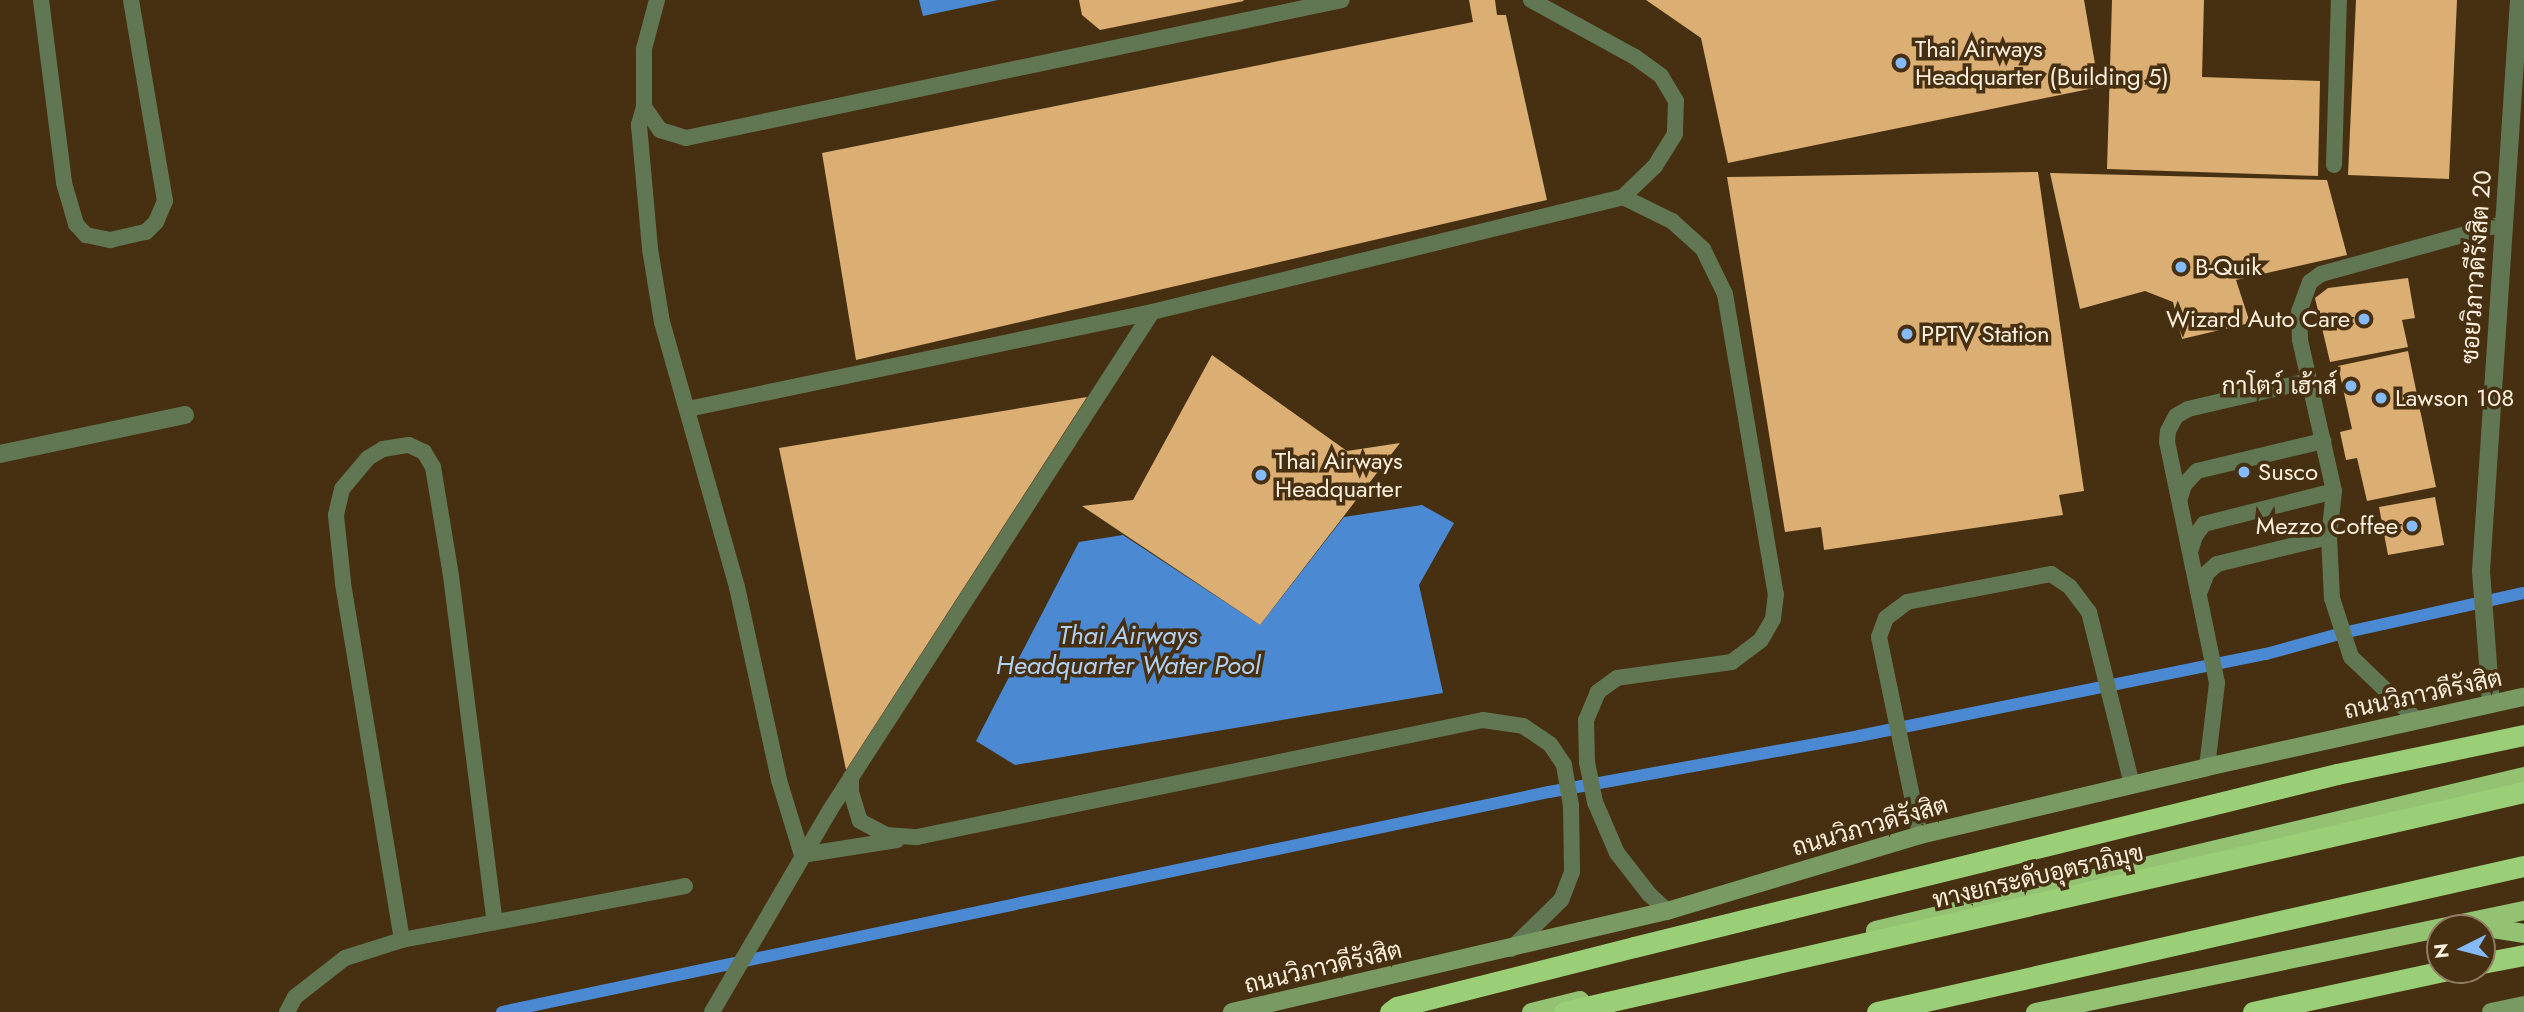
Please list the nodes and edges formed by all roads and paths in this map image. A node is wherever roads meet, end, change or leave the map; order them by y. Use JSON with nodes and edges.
{"nodes":[{"id":1,"x":41,"y":0,"type":"edge"},
{"id":2,"x":131,"y":0,"type":"edge"},
{"id":3,"x":657,"y":0,"type":"edge"},
{"id":4,"x":1342,"y":0,"type":"edge"},
{"id":5,"x":1531,"y":0,"type":"edge"},
{"id":6,"x":2339,"y":0,"type":"edge"},
{"id":7,"x":2519,"y":0,"type":"edge"},
{"id":8,"x":643,"y":107,"type":"junction"},
{"id":9,"x":2334,"y":165,"type":"dead end"},
{"id":10,"x":1623,"y":197,"type":"junction"},
{"id":11,"x":2503,"y":224,"type":"junction"},
{"id":12,"x":1152,"y":312,"type":"junction"},
{"id":13,"x":2308,"y":381,"type":"junction"},
{"id":14,"x":688,"y":409,"type":"junction"},
{"id":15,"x":185,"y":415,"type":"dead end"},
{"id":16,"x":2323,"y":441,"type":"junction"},
{"id":17,"x":0,"y":454,"type":"edge"},
{"id":18,"x":2334,"y":491,"type":"junction"},
{"id":19,"x":2180,"y":500,"type":"junction"},
{"id":20,"x":2329,"y":537,"type":"junction"},
{"id":21,"x":2191,"y":551,"type":"junction"},
{"id":22,"x":2200,"y":593,"type":"junction"},
{"id":23,"x":2524,"y":697,"type":"edge"},
{"id":24,"x":2491,"y":704,"type":"junction"},
{"id":25,"x":2417,"y":720,"type":"junction"},
{"id":26,"x":2524,"y":735,"type":"edge"},
{"id":27,"x":2207,"y":767,"type":"junction"},
{"id":28,"x":2524,"y":776,"type":"edge"},
{"id":29,"x":851,"y":777,"type":"junction"},
{"id":30,"x":2132,"y":785,"type":"junction"},
{"id":31,"x":2524,"y":792,"type":"edge"},
{"id":32,"x":1920,"y":835,"type":"junction"},
{"id":33,"x":917,"y":837,"type":"junction"},
{"id":34,"x":802,"y":855,"type":"junction"},
{"id":35,"x":2524,"y":866,"type":"edge"},
{"id":36,"x":685,"y":886,"type":"dead end"},
{"id":37,"x":1667,"y":911,"type":"junction"},
{"id":38,"x":2524,"y":911,"type":"edge"},
{"id":39,"x":2496,"y":916,"type":"edge"},
{"id":40,"x":495,"y":922,"type":"junction"},
{"id":41,"x":2496,"y":929,"type":"edge"},
{"id":42,"x":2426,"y":930,"type":"edge"},
{"id":43,"x":2524,"y":933,"type":"edge"},
{"id":44,"x":402,"y":940,"type":"junction"},
{"id":45,"x":1511,"y":949,"type":"junction"},
{"id":46,"x":2524,"y":955,"type":"edge"},
{"id":47,"x":2496,"y":960,"type":"edge"},
{"id":48,"x":2426,"y":975,"type":"edge"},
{"id":49,"x":2524,"y":1005,"type":"edge"},
{"id":50,"x":287,"y":1012,"type":"edge"},
{"id":51,"x":712,"y":1012,"type":"edge"},
{"id":52,"x":1232,"y":1012,"type":"edge"},
{"id":53,"x":1390,"y":1012,"type":"edge"},
{"id":54,"x":1531,"y":1012,"type":"edge"},
{"id":55,"x":1564,"y":1012,"type":"edge"},
{"id":56,"x":1877,"y":1012,"type":"edge"},
{"id":57,"x":2035,"y":1012,"type":"edge"},
{"id":58,"x":2253,"y":1012,"type":"edge"},
{"id":59,"x":2491,"y":1012,"type":"edge"}],
"edges":[{"from":1,"to":2,"type":"lane"},
{"from":3,"to":8,"type":"lane"},
{"from":4,"to":8,"type":"lane"},
{"from":5,"to":10,"type":"lane"},
{"from":6,"to":9,"type":"lane"},
{"from":7,"to":11,"type":"street","name":"ซอยวิภาวดีรังสิต 20"},
{"from":8,"to":14,"type":"lane"},
{"from":10,"to":12,"type":"lane"},
{"from":10,"to":37,"type":"lane"},
{"from":11,"to":13,"type":"lane"},
{"from":11,"to":24,"type":"street","name":"ซอยวิภาวดีรังสิต 20"},
{"from":12,"to":14,"type":"lane"},
{"from":12,"to":29,"type":"lane"},
{"from":13,"to":16,"type":"lane"},
{"from":13,"to":19,"type":"lane"},
{"from":14,"to":34,"type":"lane"},
{"from":15,"to":17,"type":"street"},
{"from":16,"to":18,"type":"lane"},
{"from":16,"to":19,"type":"lane"},
{"from":18,"to":20,"type":"lane"},
{"from":18,"to":21,"type":"lane"},
{"from":19,"to":21,"type":"lane"},
{"from":20,"to":22,"type":"lane"},
{"from":20,"to":25,"type":"lane"},
{"from":21,"to":22,"type":"lane"},
{"from":22,"to":27,"type":"lane"},
{"from":23,"to":24,"type":"main road","name":"ถนนวิภาวดีรังสิต"},
{"from":24,"to":25,"type":"main road","name":"ถนนวิภาวดีรังสิต"},
{"from":25,"to":27,"type":"main road","name":"ถนนวิภาวดีรังสิต"},
{"from":26,"to":53,"type":"highway"},
{"from":27,"to":30,"type":"main road","name":"ถนนวิภาวดีรังสิต"},
{"from":28,"to":54,"type":"highway"},
{"from":29,"to":33,"type":"lane"},
{"from":29,"to":34,"type":"lane"},
{"from":30,"to":32,"type":"main road","name":"ถนนวิภาวดีรังสิต"},
{"from":30,"to":32,"type":"lane"},
{"from":31,"to":55,"type":"highway","name":"ทางยกระดับอุตราภิมุข"},
{"from":32,"to":37,"type":"main road","name":"ถนนวิภาวดีรังสิต"},
{"from":33,"to":34,"type":"lane"},
{"from":33,"to":45,"type":"lane"},
{"from":34,"to":51,"type":"lane"},
{"from":35,"to":56,"type":"highway"},
{"from":36,"to":40,"type":"lane"},
{"from":37,"to":45,"type":"main road","name":"ถนนวิภาวดีรังสิต"},
{"from":38,"to":39,"type":"highway"},
{"from":40,"to":44,"type":"lane"},
{"from":40,"to":44,"type":"lane"},
{"from":41,"to":43,"type":"highway"},
{"from":42,"to":57,"type":"highway"},
{"from":44,"to":50,"type":"lane"},
{"from":45,"to":52,"type":"main road","name":"ถนนวิภาวดีรังสิต"},
{"from":46,"to":47,"type":"highway"},
{"from":48,"to":58,"type":"highway"},
{"from":49,"to":59,"type":"main road"}]}
